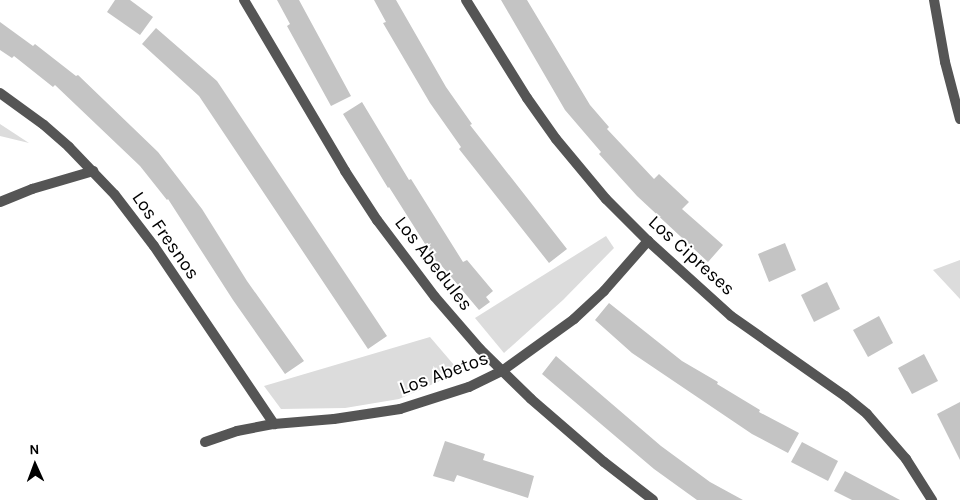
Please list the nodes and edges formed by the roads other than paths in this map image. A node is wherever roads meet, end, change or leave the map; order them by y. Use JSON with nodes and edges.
{"nodes":[{"id":1,"x":244,"y":0,"type":"edge"},
{"id":2,"x":466,"y":0,"type":"edge"},
{"id":3,"x":934,"y":0,"type":"edge"},
{"id":4,"x":0,"y":93,"type":"edge"},
{"id":5,"x":960,"y":119,"type":"edge"},
{"id":6,"x":93,"y":171,"type":"junction"},
{"id":7,"x":0,"y":202,"type":"edge"},
{"id":8,"x":648,"y":241,"type":"junction"},
{"id":9,"x":502,"y":371,"type":"junction"},
{"id":10,"x":274,"y":424,"type":"junction"},
{"id":11,"x":205,"y":442,"type":"dead end"},
{"id":12,"x":653,"y":500,"type":"edge"},
{"id":13,"x":932,"y":500,"type":"edge"}],
"edges":[{"from":1,"to":9,"type":"street","name":"Los Abedules"},
{"from":2,"to":8,"type":"street","name":"Los Cipreses"},
{"from":3,"to":5,"type":"street"},
{"from":4,"to":6,"type":"street","name":"Los Fresnos"},
{"from":6,"to":7,"type":"street"},
{"from":6,"to":10,"type":"street","name":"Los Fresnos"},
{"from":8,"to":9,"type":"street","name":"Los Abetos"},
{"from":8,"to":13,"type":"street","name":"Los Cipreses"},
{"from":9,"to":10,"type":"street","name":"Los Abetos"},
{"from":9,"to":12,"type":"street","name":"Los Abedules"},
{"from":10,"to":11,"type":"street","name":"Los Abetos"}]}
